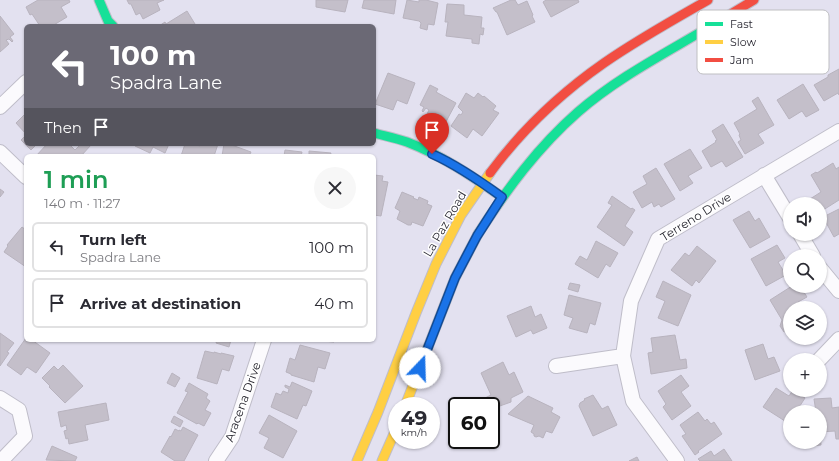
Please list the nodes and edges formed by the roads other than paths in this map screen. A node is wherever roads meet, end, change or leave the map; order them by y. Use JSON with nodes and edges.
{"nodes":[{"id":1,"x":99,"y":0,"type":"edge"},
{"id":2,"x":708,"y":0,"type":"edge"},
{"id":3,"x":754,"y":0,"type":"edge"},
{"id":4,"x":737,"y":10,"type":"edge"},
{"id":5,"x":107,"y":24,"type":"edge"},
{"id":6,"x":697,"y":34,"type":"edge"},
{"id":7,"x":24,"y":84,"type":"edge"},
{"id":8,"x":0,"y":107,"type":"edge"},
{"id":9,"x":839,"y":131,"type":"edge"},
{"id":10,"x":376,"y":134,"type":"edge"},
{"id":11,"x":0,"y":152,"type":"edge"},
{"id":12,"x":24,"y":175,"type":"edge"},
{"id":13,"x":764,"y":175,"type":"junction"},
{"id":14,"x":483,"y":183,"type":"junction"},
{"id":15,"x":502,"y":197,"type":"junction"},
{"id":16,"x":783,"y":206,"type":"edge"},
{"id":17,"x":827,"y":276,"type":"edge"},
{"id":18,"x":839,"y":290,"type":"edge"},
{"id":19,"x":839,"y":339,"type":"edge"},
{"id":20,"x":263,"y":342,"type":"edge"},
{"id":21,"x":826,"y":353,"type":"edge"},
{"id":22,"x":623,"y":356,"type":"junction"},
{"id":23,"x":556,"y":366,"type":"dead end"},
{"id":24,"x":409,"y":397,"type":"edge"},
{"id":25,"x":0,"y":398,"type":"edge"},
{"id":26,"x":388,"y":447,"type":"edge"},
{"id":27,"x":1,"y":461,"type":"edge"},
{"id":28,"x":216,"y":461,"type":"edge"},
{"id":29,"x":357,"y":461,"type":"edge"},
{"id":30,"x":382,"y":461,"type":"edge"},
{"id":31,"x":677,"y":461,"type":"edge"}],
"edges":[{"from":1,"to":5,"type":"main road"},
{"from":2,"to":14,"type":"main road","name":"La Paz Road"},
{"from":3,"to":4,"type":"main road"},
{"from":6,"to":15,"type":"main road"},
{"from":7,"to":8,"type":"street"},
{"from":9,"to":13,"type":"street","name":"Terreno Drive"},
{"from":10,"to":14,"type":"main road"},
{"from":11,"to":12,"type":"street"},
{"from":13,"to":16,"type":"street"},
{"from":13,"to":22,"type":"street","name":"Terreno Drive"},
{"from":14,"to":15,"type":"main road"},
{"from":14,"to":29,"type":"main road","name":"La Paz Road"},
{"from":15,"to":24,"type":"main road"},
{"from":17,"to":18,"type":"street"},
{"from":19,"to":21,"type":"street"},
{"from":20,"to":28,"type":"street","name":"Aracena Drive"},
{"from":22,"to":23,"type":"street"},
{"from":22,"to":31,"type":"street","name":"Terreno Drive"},
{"from":25,"to":27,"type":"street"},
{"from":26,"to":30,"type":"main road"}]}
